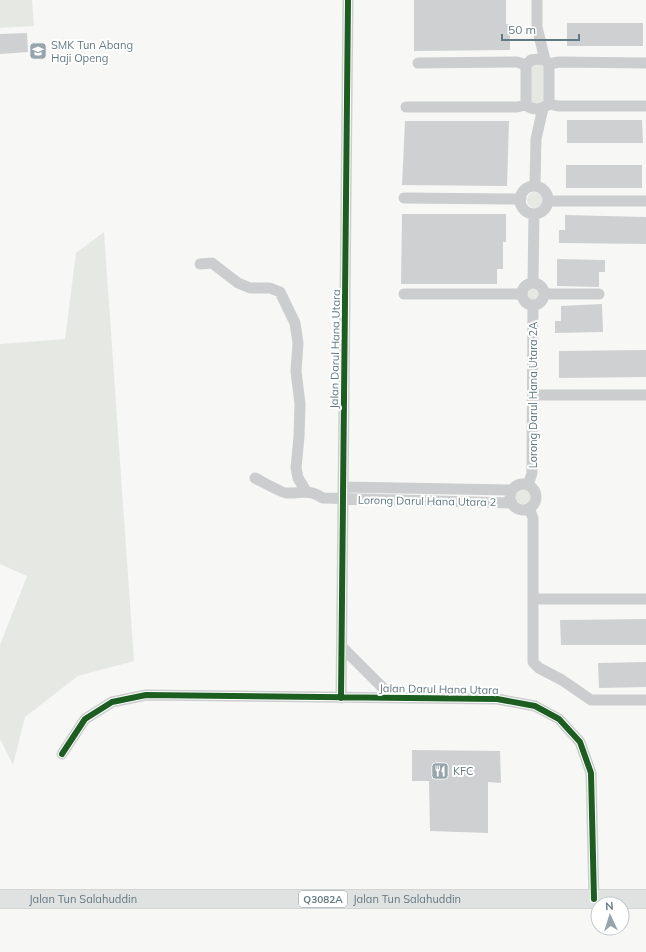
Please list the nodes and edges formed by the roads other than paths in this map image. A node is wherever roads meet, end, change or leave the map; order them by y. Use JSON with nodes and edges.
{"nodes":[{"id":1,"x":348,"y":0,"type":"edge"},
{"id":2,"x":537,"y":0,"type":"edge"},
{"id":3,"x":537,"y":27,"type":"junction"},
{"id":4,"x":547,"y":62,"type":"junction"},
{"id":5,"x":646,"y":62,"type":"edge"},
{"id":6,"x":418,"y":63,"type":"dead end"},
{"id":7,"x":529,"y":63,"type":"junction"},
{"id":8,"x":528,"y":106,"type":"junction"},
{"id":9,"x":546,"y":106,"type":"junction"},
{"id":10,"x":646,"y":106,"type":"edge"},
{"id":11,"x":406,"y":107,"type":"dead end"},
{"id":12,"x":536,"y":139,"type":"junction"},
{"id":13,"x":535,"y":186,"type":"junction"},
{"id":14,"x":404,"y":198,"type":"dead end"},
{"id":15,"x":521,"y":199,"type":"junction"},
{"id":16,"x":548,"y":201,"type":"junction"},
{"id":17,"x":646,"y":202,"type":"edge"},
{"id":18,"x":534,"y":214,"type":"junction"},
{"id":19,"x":200,"y":264,"type":"dead end"},
{"id":20,"x":534,"y":282,"type":"junction"},
{"id":21,"x":404,"y":294,"type":"dead end"},
{"id":22,"x":522,"y":294,"type":"junction"},
{"id":23,"x":545,"y":294,"type":"junction"},
{"id":24,"x":599,"y":294,"type":"dead end"},
{"id":25,"x":533,"y":305,"type":"junction"},
{"id":26,"x":533,"y":395,"type":"junction"},
{"id":27,"x":646,"y":395,"type":"edge"},
{"id":28,"x":255,"y":478,"type":"dead end"},
{"id":29,"x":528,"y":485,"type":"junction"},
{"id":30,"x":343,"y":487,"type":"junction"},
{"id":31,"x":512,"y":490,"type":"junction"},
{"id":32,"x":306,"y":491,"type":"junction"},
{"id":33,"x":343,"y":499,"type":"junction"},
{"id":34,"x":512,"y":503,"type":"junction"},
{"id":35,"x":529,"y":508,"type":"junction"},
{"id":36,"x":533,"y":599,"type":"junction"},
{"id":37,"x":646,"y":599,"type":"edge"},
{"id":38,"x":342,"y":647,"type":"junction"},
{"id":39,"x":341,"y":698,"type":"junction"},
{"id":40,"x":392,"y":698,"type":"junction"},
{"id":41,"x":646,"y":700,"type":"edge"},
{"id":42,"x":62,"y":754,"type":"dead end"},
{"id":43,"x":594,"y":896,"type":"edge"},
{"id":44,"x":590,"y":899,"type":"edge"},
{"id":45,"x":630,"y":899,"type":"edge"},
{"id":46,"x":646,"y":899,"type":"edge"},
{"id":47,"x":0,"y":900,"type":"edge"}],
"edges":[{"from":1,"to":30,"type":"street","name":"Jalan Darul Hana Utara"},
{"from":2,"to":3,"type":"street"},
{"from":3,"to":4,"type":"street"},
{"from":3,"to":7,"type":"street"},
{"from":4,"to":5,"type":"street"},
{"from":4,"to":7,"type":"street"},
{"from":4,"to":9,"type":"street"},
{"from":6,"to":7,"type":"street"},
{"from":7,"to":8,"type":"street"},
{"from":8,"to":9,"type":"street"},
{"from":8,"to":11,"type":"street"},
{"from":8,"to":12,"type":"street"},
{"from":9,"to":10,"type":"street"},
{"from":9,"to":12,"type":"street"},
{"from":12,"to":13,"type":"street"},
{"from":13,"to":15,"type":"street"},
{"from":13,"to":16,"type":"street"},
{"from":14,"to":15,"type":"street"},
{"from":15,"to":18,"type":"street"},
{"from":16,"to":17,"type":"street"},
{"from":16,"to":18,"type":"street"},
{"from":18,"to":20,"type":"street"},
{"from":19,"to":32,"type":"street"},
{"from":20,"to":22,"type":"street"},
{"from":20,"to":23,"type":"street"},
{"from":21,"to":22,"type":"street"},
{"from":22,"to":25,"type":"street"},
{"from":23,"to":24,"type":"street"},
{"from":23,"to":25,"type":"street"},
{"from":25,"to":26,"type":"street","name":"Lorong Darul Hana Utara 2A"},
{"from":26,"to":27,"type":"street"},
{"from":26,"to":29,"type":"street","name":"Lorong Darul Hana Utara 2A"},
{"from":28,"to":32,"type":"street"},
{"from":29,"to":31,"type":"street"},
{"from":29,"to":35,"type":"street"},
{"from":30,"to":31,"type":"street","name":"Lorong Darul Hana Utara 2"},
{"from":30,"to":33,"type":"street","name":"Jalan Darul Hana Utara"},
{"from":31,"to":34,"type":"street"},
{"from":32,"to":33,"type":"street","name":"Lorong Darul Hana Utara 2"},
{"from":33,"to":34,"type":"street","name":"Lorong Darul Hana Utara 2"},
{"from":33,"to":38,"type":"street","name":"Jalan Darul Hana Utara"},
{"from":34,"to":35,"type":"street"},
{"from":35,"to":36,"type":"street"},
{"from":36,"to":37,"type":"street"},
{"from":36,"to":41,"type":"street"},
{"from":38,"to":39,"type":"street","name":"Jalan Darul Hana Utara"},
{"from":38,"to":40,"type":"street"},
{"from":39,"to":40,"type":"street","name":"Jalan Darul Hana Utara"},
{"from":39,"to":42,"type":"street","name":"Jalan Darul Hana Utara"},
{"from":40,"to":43,"type":"street","name":"Jalan Darul Hana Utara"},
{"from":44,"to":47,"type":"highway","name":"Jalan Tun Salahuddin","number":"Q3082A"},
{"from":45,"to":46,"type":"highway","name":"Jalan Tun Salahuddin","number":"Q3082A"}]}
